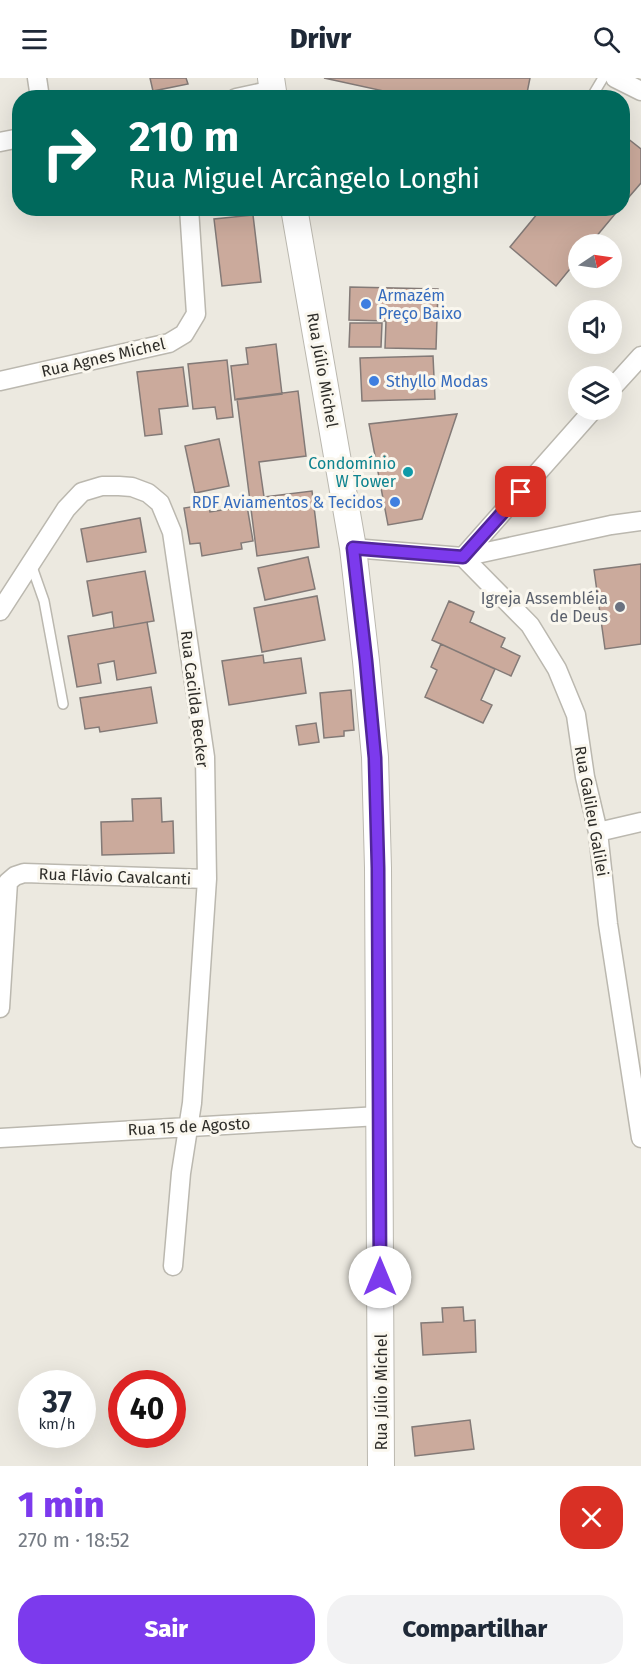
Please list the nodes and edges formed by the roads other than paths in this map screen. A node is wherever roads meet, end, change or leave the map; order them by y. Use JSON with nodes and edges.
{"nodes":[{"id":1,"x":615,"y":78,"type":"edge"},
{"id":2,"x":641,"y":91,"type":"edge"},
{"id":3,"x":190,"y":216,"type":"edge"},
{"id":4,"x":295,"y":216,"type":"edge"},
{"id":5,"x":641,"y":357,"type":"edge"},
{"id":6,"x":622,"y":377,"type":"edge"},
{"id":7,"x":0,"y":381,"type":"edge"},
{"id":8,"x":584,"y":420,"type":"edge"},
{"id":9,"x":641,"y":521,"type":"edge"},
{"id":10,"x":353,"y":548,"type":"junction"},
{"id":11,"x":463,"y":557,"type":"junction"},
{"id":12,"x":31,"y":564,"type":"junction"},
{"id":13,"x":0,"y":611,"type":"edge"},
{"id":14,"x":63,"y":704,"type":"dead end"},
{"id":15,"x":641,"y":822,"type":"edge"},
{"id":16,"x":598,"y":832,"type":"junction"},
{"id":17,"x":207,"y":879,"type":"junction"},
{"id":18,"x":0,"y":1008,"type":"edge"},
{"id":19,"x":379,"y":1116,"type":"junction"},
{"id":20,"x":188,"y":1126,"type":"junction"},
{"id":21,"x":0,"y":1138,"type":"edge"},
{"id":22,"x":641,"y":1138,"type":"edge"},
{"id":23,"x":173,"y":1266,"type":"dead end"},
{"id":24,"x":381,"y":1466,"type":"edge"}],
"edges":[{"from":1,"to":2,"type":"street"},
{"from":3,"to":7,"type":"street","name":"Rua Agnes Michel"},
{"from":4,"to":10,"type":"street","name":"Rua Júlio Michel"},
{"from":5,"to":6,"type":"street"},
{"from":8,"to":11,"type":"street"},
{"from":9,"to":11,"type":"street"},
{"from":10,"to":11,"type":"street"},
{"from":10,"to":19,"type":"street","name":"Rua Júlio Michel"},
{"from":11,"to":16,"type":"street","name":"Rua Galileu Galilei"},
{"from":12,"to":13,"type":"street","name":"Rua Cacilda Becker"},
{"from":12,"to":14,"type":"lane"},
{"from":12,"to":17,"type":"street","name":"Rua Cacilda Becker"},
{"from":15,"to":16,"type":"street"},
{"from":16,"to":22,"type":"street","name":"Rua Galileu Galilei"},
{"from":17,"to":18,"type":"street","name":"Rua Flávio Cavalcanti"},
{"from":17,"to":20,"type":"street","name":"Rua Cacilda Becker"},
{"from":19,"to":20,"type":"street","name":"Rua 15 de Agosto"},
{"from":19,"to":24,"type":"street","name":"Rua Júlio Michel"},
{"from":20,"to":21,"type":"street","name":"Rua 15 de Agosto"},
{"from":20,"to":23,"type":"street","name":"Rua Cacilda Becker"}]}
